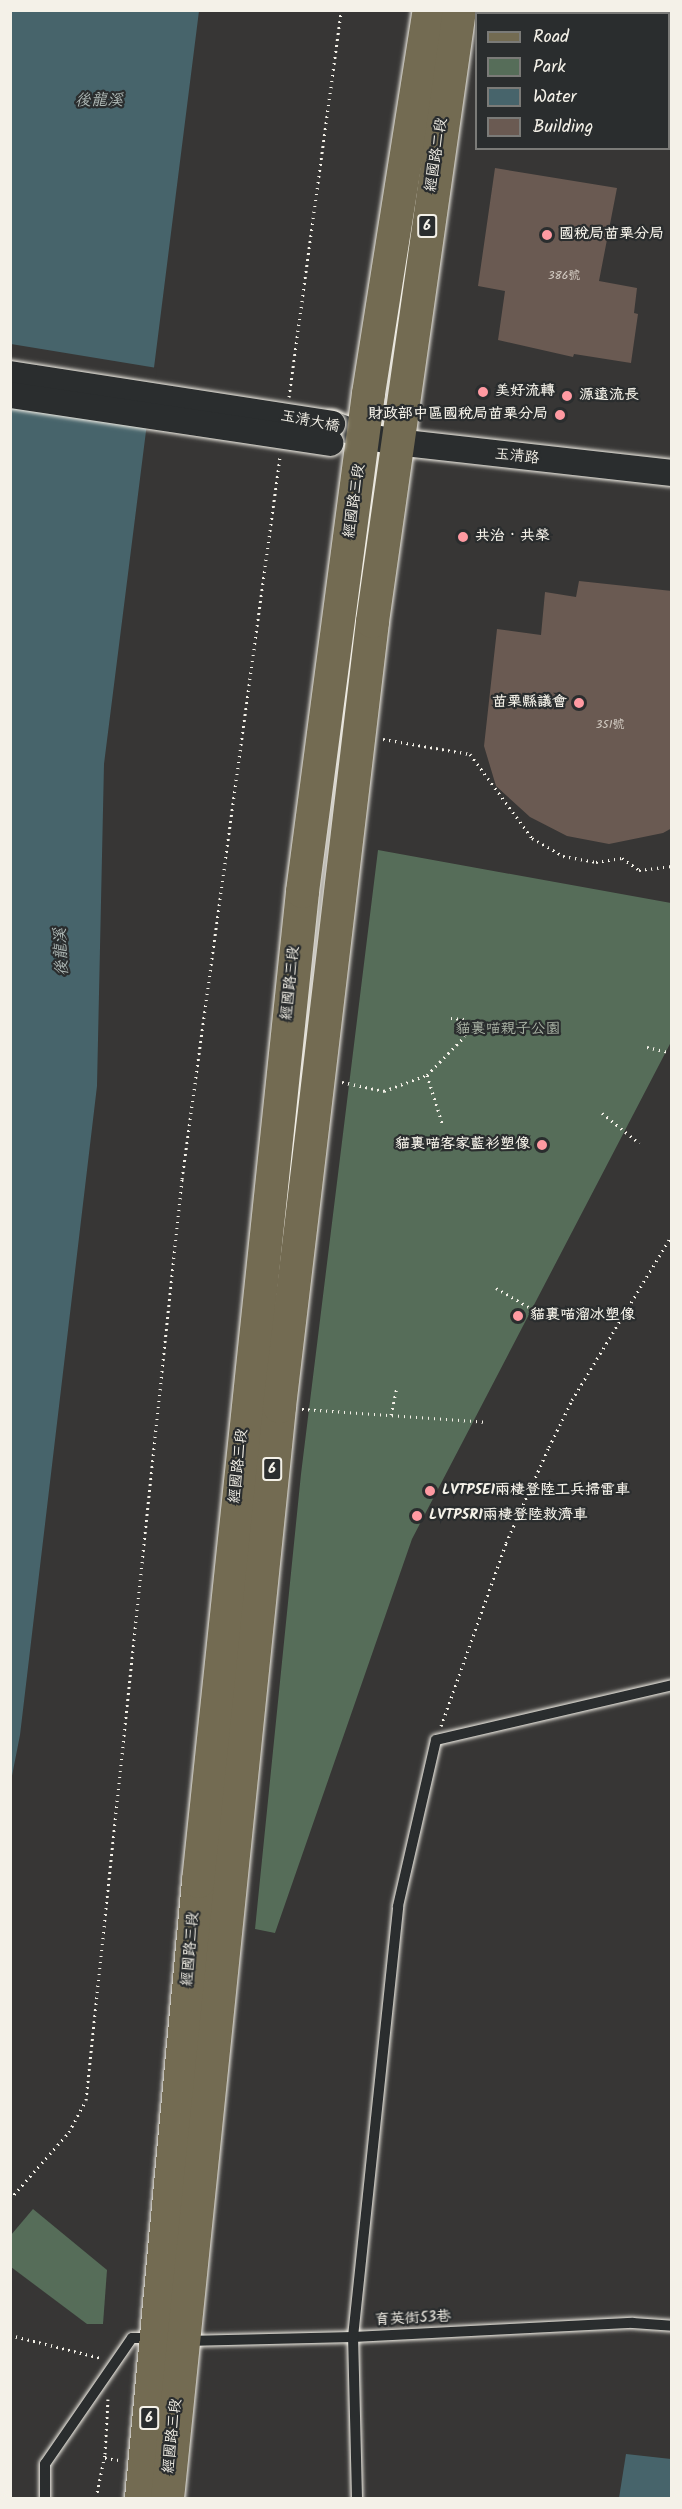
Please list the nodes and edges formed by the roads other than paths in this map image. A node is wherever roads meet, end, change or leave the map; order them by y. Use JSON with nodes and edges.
{"nodes":[{"id":1,"x":429,"y":10,"type":"edge"},
{"id":2,"x":459,"y":10,"type":"edge"},
{"id":3,"x":10,"y":374,"type":"edge"},
{"id":4,"x":10,"y":395,"type":"edge"},
{"id":5,"x":331,"y":434,"type":"junction"},
{"id":6,"x":363,"y":436,"type":"junction"},
{"id":7,"x":396,"y":442,"type":"junction"},
{"id":8,"x":672,"y":473,"type":"edge"},
{"id":9,"x":672,"y":1685,"type":"edge"},
{"id":10,"x":672,"y":2326,"type":"edge"},
{"id":11,"x":353,"y":2337,"type":"junction"},
{"id":12,"x":170,"y":2340,"type":"junction"},
{"id":13,"x":45,"y":2499,"type":"edge"},
{"id":14,"x":141,"y":2499,"type":"edge"},
{"id":15,"x":167,"y":2499,"type":"edge"},
{"id":16,"x":357,"y":2499,"type":"edge"}],
"edges":[{"from":1,"to":6,"type":"main road","name":"經國路二段","number":"6"},
{"from":2,"to":7,"type":"main road","name":"經國路二段","number":"6"},
{"from":3,"to":5,"type":"street","name":"玉清大橋","bridge":true},
{"from":4,"to":5,"type":"street","name":"玉清大橋","bridge":true},
{"from":5,"to":6,"type":"street","name":"玉清大橋"},
{"from":6,"to":7,"type":"street","name":"玉清路"},
{"from":6,"to":12,"type":"main road","name":"經國路三段","number":"6"},
{"from":7,"to":8,"type":"street","name":"玉清路"},
{"from":7,"to":12,"type":"main road","name":"經國路三段","number":"6"},
{"from":9,"to":11,"type":"lane"},
{"from":10,"to":11,"type":"lane","name":"育英街53巷"},
{"from":11,"to":12,"type":"lane","name":"育英街53巷"},
{"from":11,"to":16,"type":"lane"},
{"from":12,"to":13,"type":"lane","name":"育英街53巷"},
{"from":12,"to":14,"type":"main road","name":"經國路三段","number":"6"},
{"from":12,"to":15,"type":"main road","name":"經國路三段","number":"6"}]}
